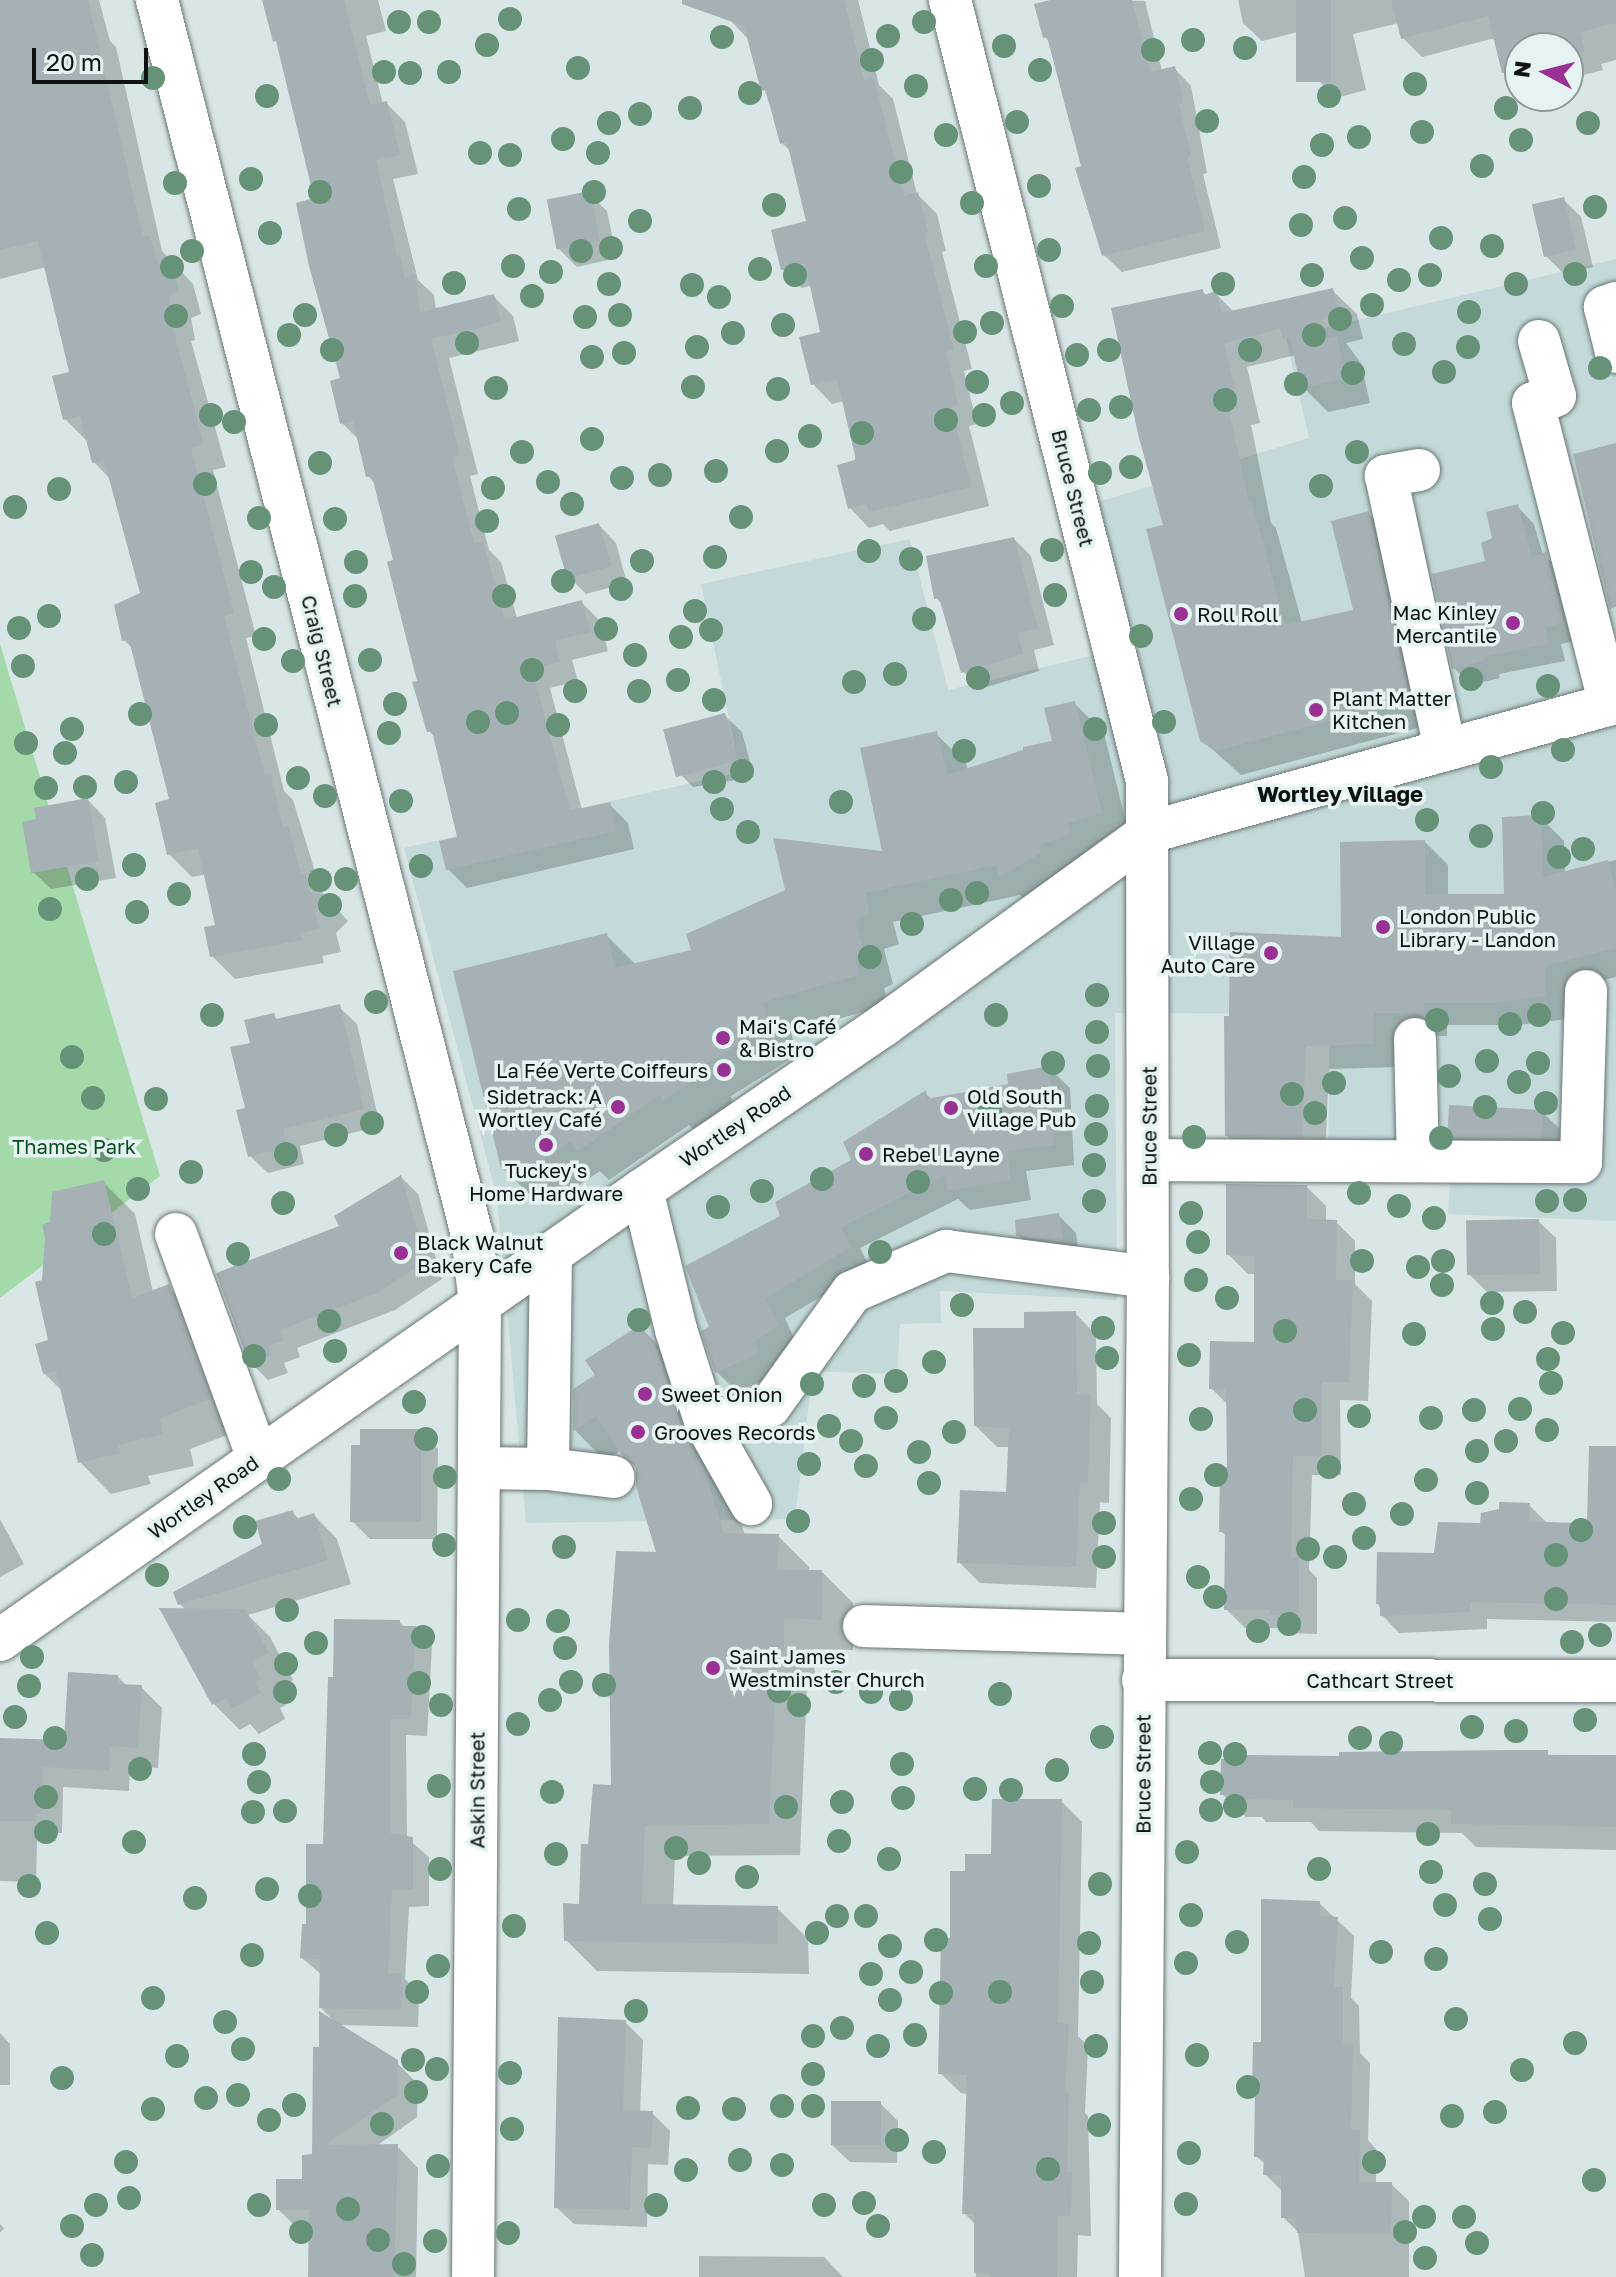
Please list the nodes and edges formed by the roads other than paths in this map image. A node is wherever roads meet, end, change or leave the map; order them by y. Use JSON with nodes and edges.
{"nodes":[{"id":1,"x":157,"y":0,"type":"edge"},
{"id":2,"x":950,"y":0,"type":"edge"},
{"id":3,"x":1616,"y":303,"type":"edge"},
{"id":4,"x":1539,"y":341,"type":"dead end"},
{"id":5,"x":1616,"y":352,"type":"edge"},
{"id":6,"x":1419,"y":470,"type":"dead end"},
{"id":7,"x":1613,"y":704,"type":"edge"},
{"id":8,"x":1445,"y":749,"type":"junction"},
{"id":9,"x":1150,"y":832,"type":"junction"},
{"id":10,"x":1586,"y":991,"type":"dead end"},
{"id":11,"x":1415,"y":1039,"type":"dead end"},
{"id":12,"x":1149,"y":1160,"type":"junction"},
{"id":13,"x":1418,"y":1161,"type":"junction"},
{"id":14,"x":642,"y":1190,"type":"junction"},
{"id":15,"x":176,"y":1234,"type":"dead end"},
{"id":16,"x":551,"y":1254,"type":"junction"},
{"id":17,"x":1148,"y":1277,"type":"junction"},
{"id":18,"x":480,"y":1304,"type":"junction"},
{"id":19,"x":707,"y":1426,"type":"junction"},
{"id":20,"x":258,"y":1458,"type":"junction"},
{"id":21,"x":479,"y":1468,"type":"junction"},
{"id":22,"x":548,"y":1469,"type":"junction"},
{"id":23,"x":614,"y":1477,"type":"dead end"},
{"id":24,"x":751,"y":1504,"type":"dead end"},
{"id":25,"x":864,"y":1626,"type":"dead end"},
{"id":26,"x":1144,"y":1634,"type":"junction"},
{"id":27,"x":0,"y":1640,"type":"edge"},
{"id":28,"x":1143,"y":1680,"type":"junction"},
{"id":29,"x":1616,"y":1681,"type":"edge"},
{"id":30,"x":473,"y":2277,"type":"edge"},
{"id":31,"x":1140,"y":2277,"type":"edge"}],
"edges":[{"from":1,"to":18,"type":"street","name":"Craig Street"},
{"from":2,"to":9,"type":"street","name":"Bruce Street"},
{"from":3,"to":5,"type":"street"},
{"from":4,"to":7,"type":"street"},
{"from":6,"to":8,"type":"street"},
{"from":7,"to":8,"type":"street","name":"Wortley Road"},
{"from":8,"to":9,"type":"street","name":"Wortley Road"},
{"from":9,"to":12,"type":"street","name":"Bruce Street"},
{"from":9,"to":14,"type":"street","name":"Wortley Road"},
{"from":10,"to":13,"type":"street"},
{"from":11,"to":13,"type":"street"},
{"from":12,"to":13,"type":"street"},
{"from":12,"to":17,"type":"street","name":"Bruce Street"},
{"from":14,"to":16,"type":"street","name":"Wortley Road"},
{"from":14,"to":19,"type":"street"},
{"from":15,"to":20,"type":"street"},
{"from":16,"to":18,"type":"street","name":"Wortley Road"},
{"from":16,"to":22,"type":"street"},
{"from":17,"to":19,"type":"street"},
{"from":17,"to":26,"type":"street","name":"Bruce Street"},
{"from":18,"to":20,"type":"street","name":"Wortley Road"},
{"from":18,"to":21,"type":"street","name":"Askin Street"},
{"from":19,"to":24,"type":"street"},
{"from":20,"to":27,"type":"street","name":"Wortley Road"},
{"from":21,"to":22,"type":"street"},
{"from":21,"to":30,"type":"street","name":"Askin Street"},
{"from":22,"to":23,"type":"street"},
{"from":25,"to":26,"type":"street"},
{"from":26,"to":28,"type":"street","name":"Bruce Street"},
{"from":28,"to":29,"type":"street","name":"Cathcart Street"},
{"from":28,"to":31,"type":"street","name":"Bruce Street"}]}
